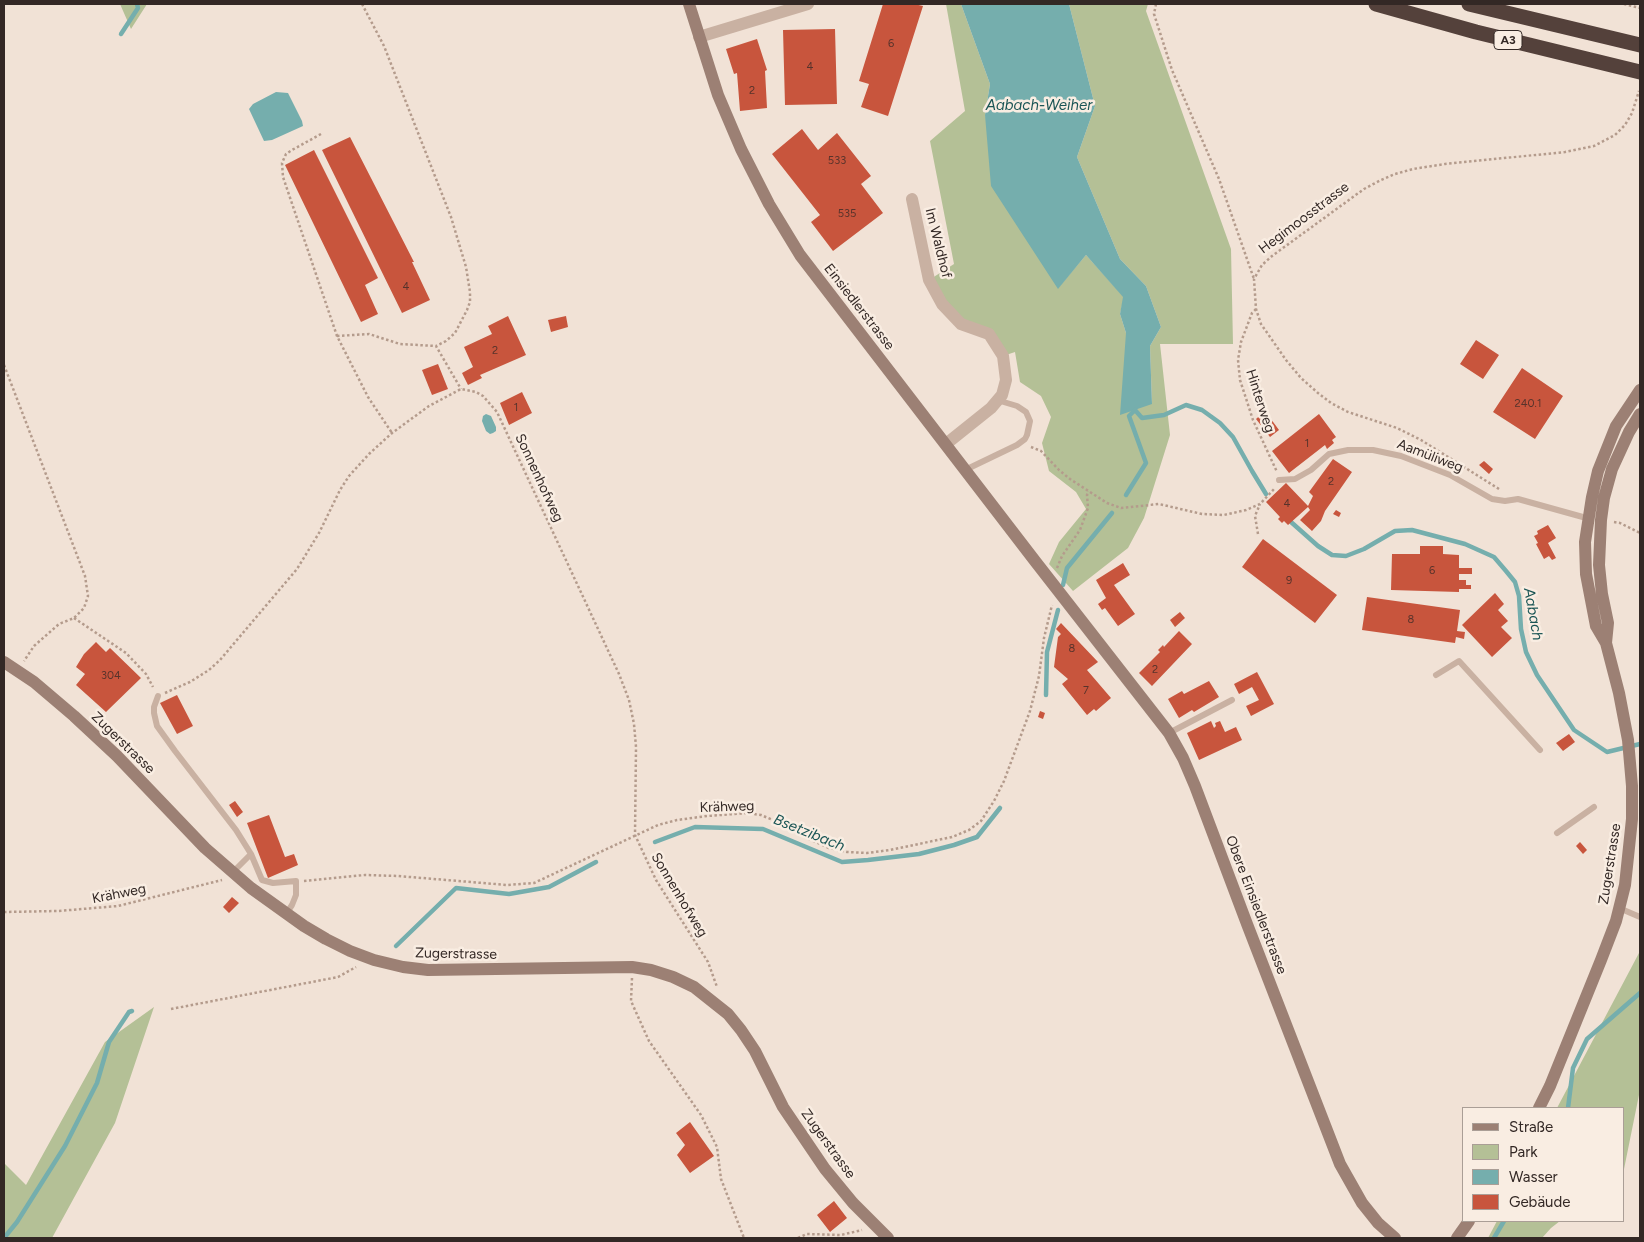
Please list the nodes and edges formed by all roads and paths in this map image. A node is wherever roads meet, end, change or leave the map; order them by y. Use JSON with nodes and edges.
{"nodes":[{"id":1,"x":362,"y":4,"type":"edge"},
{"id":2,"x":689,"y":4,"type":"edge"},
{"id":3,"x":808,"y":4,"type":"edge"},
{"id":4,"x":1156,"y":4,"type":"edge"},
{"id":5,"x":1376,"y":4,"type":"edge"},
{"id":6,"x":1469,"y":4,"type":"edge"},
{"id":7,"x":1624,"y":4,"type":"edge"},
{"id":8,"x":1640,"y":8,"type":"edge"},
{"id":9,"x":699,"y":37,"type":"junction"},
{"id":10,"x":1640,"y":45,"type":"edge"},
{"id":11,"x":1640,"y":72,"type":"edge"},
{"id":12,"x":1639,"y":91,"type":"dead end"},
{"id":13,"x":321,"y":134,"type":"dead end"},
{"id":14,"x":912,"y":199,"type":"dead end"},
{"id":15,"x":1254,"y":279,"type":"junction"},
{"id":16,"x":1256,"y":309,"type":"junction"},
{"id":17,"x":337,"y":336,"type":"junction"},
{"id":18,"x":436,"y":346,"type":"junction"},
{"id":19,"x":4,"y":365,"type":"edge"},
{"id":20,"x":461,"y":389,"type":"junction"},
{"id":21,"x":1640,"y":390,"type":"edge"},
{"id":22,"x":997,"y":400,"type":"junction"},
{"id":23,"x":1640,"y":414,"type":"edge"},
{"id":24,"x":392,"y":433,"type":"junction"},
{"id":25,"x":1023,"y":440,"type":"junction"},
{"id":26,"x":946,"y":444,"type":"junction"},
{"id":27,"x":1277,"y":469,"type":"dead end"},
{"id":28,"x":965,"y":470,"type":"junction"},
{"id":29,"x":1279,"y":480,"type":"joint"},
{"id":30,"x":1088,"y":491,"type":"junction"},
{"id":31,"x":1518,"y":499,"type":"junction"},
{"id":32,"x":1260,"y":504,"type":"junction"},
{"id":33,"x":1594,"y":519,"type":"junction"},
{"id":34,"x":1640,"y":533,"type":"edge"},
{"id":35,"x":1258,"y":534,"type":"dead end"},
{"id":36,"x":1060,"y":592,"type":"junction"},
{"id":37,"x":74,"y":618,"type":"junction"},
{"id":38,"x":1047,"y":624,"type":"dead end"},
{"id":39,"x":4,"y":662,"type":"edge"},
{"id":40,"x":18,"y":670,"type":"junction"},
{"id":41,"x":1436,"y":675,"type":"dead end"},
{"id":42,"x":158,"y":696,"type":"junction"},
{"id":43,"x":1232,"y":700,"type":"dead end"},
{"id":44,"x":1169,"y":733,"type":"junction"},
{"id":45,"x":1540,"y":750,"type":"dead end"},
{"id":46,"x":1594,"y":807,"type":"dead end"},
{"id":47,"x":1557,"y":834,"type":"dead end"},
{"id":48,"x":635,"y":835,"type":"junction"},
{"id":49,"x":250,"y":854,"type":"junction"},
{"id":50,"x":233,"y":872,"type":"junction"},
{"id":51,"x":296,"y":881,"type":"junction"},
{"id":52,"x":1619,"y":908,"type":"junction"},
{"id":53,"x":4,"y":912,"type":"edge"},
{"id":54,"x":286,"y":914,"type":"junction"},
{"id":55,"x":1640,"y":917,"type":"edge"},
{"id":56,"x":364,"y":957,"type":"junction"},
{"id":57,"x":632,"y":967,"type":"junction"},
{"id":58,"x":711,"y":1000,"type":"junction"},
{"id":59,"x":171,"y":1008,"type":"dead end"},
{"id":60,"x":1540,"y":1107,"type":"edge"},
{"id":61,"x":1468,"y":1222,"type":"edge"},
{"id":62,"x":876,"y":1227,"type":"junction"},
{"id":63,"x":744,"y":1238,"type":"edge"},
{"id":64,"x":798,"y":1238,"type":"edge"},
{"id":65,"x":888,"y":1238,"type":"edge"},
{"id":66,"x":1395,"y":1238,"type":"edge"},
{"id":67,"x":1457,"y":1238,"type":"edge"}],
"edges":[{"from":1,"to":18,"type":"path"},
{"from":2,"to":9,"type":"main road","name":"Einsiedlerstrasse"},
{"from":3,"to":9,"type":"street"},
{"from":4,"to":15,"type":"path"},
{"from":5,"to":11,"type":"highway","number":"A3"},
{"from":6,"to":10,"type":"highway","number":"A3"},
{"from":7,"to":8,"type":"path"},
{"from":9,"to":26,"type":"main road","name":"Einsiedlerstrasse"},
{"from":12,"to":15,"type":"path","name":"Hegimoosstrasse"},
{"from":13,"to":17,"type":"path"},
{"from":14,"to":22,"type":"street","name":"Im Waldhof"},
{"from":15,"to":16,"type":"path"},
{"from":16,"to":27,"type":"path","name":"Hinterweg"},
{"from":16,"to":31,"type":"path"},
{"from":17,"to":18,"type":"path"},
{"from":17,"to":24,"type":"path"},
{"from":18,"to":20,"type":"path"},
{"from":19,"to":37,"type":"path"},
{"from":20,"to":24,"type":"path"},
{"from":20,"to":48,"type":"path","name":"Sonnenhofweg"},
{"from":21,"to":33,"type":"main road","name":"Zugerstrasse"},
{"from":22,"to":25,"type":"lane"},
{"from":22,"to":26,"type":"street","name":"Im Waldhof"},
{"from":23,"to":33,"type":"main road","name":"Zugerstrasse"},
{"from":24,"to":42,"type":"path"},
{"from":25,"to":28,"type":"lane"},
{"from":25,"to":30,"type":"path"},
{"from":26,"to":28,"type":"main road","name":"Einsiedlerstrasse"},
{"from":28,"to":36,"type":"main road","name":"Einsiedlerstrasse"},
{"from":29,"to":31,"type":"lane","name":"Aamüliweg"},
{"from":29,"to":32,"type":"path"},
{"from":30,"to":32,"type":"path"},
{"from":30,"to":36,"type":"path"},
{"from":31,"to":33,"type":"lane"},
{"from":32,"to":35,"type":"path"},
{"from":33,"to":34,"type":"path"},
{"from":33,"to":52,"type":"main road","name":"Zugerstrasse"},
{"from":36,"to":44,"type":"main road","name":"Obere Einsiedlerstrasse"},
{"from":37,"to":40,"type":"path"},
{"from":37,"to":42,"type":"path"},
{"from":38,"to":48,"type":"path","name":"Krähweg"},
{"from":39,"to":40,"type":"main road","name":"Zugerstrasse"},
{"from":40,"to":50,"type":"main road","name":"Zugerstrasse"},
{"from":41,"to":45,"type":"lane"},
{"from":42,"to":49,"type":"lane"},
{"from":43,"to":44,"type":"lane"},
{"from":44,"to":66,"type":"main road","name":"Obere Einsiedlerstrasse"},
{"from":46,"to":47,"type":"lane"},
{"from":48,"to":51,"type":"path","name":"Krähweg"},
{"from":48,"to":58,"type":"path","name":"Sonnenhofweg"},
{"from":49,"to":50,"type":"lane"},
{"from":49,"to":51,"type":"lane"},
{"from":50,"to":53,"type":"path","name":"Krähweg"},
{"from":50,"to":54,"type":"main road","name":"Zugerstrasse"},
{"from":51,"to":54,"type":"lane"},
{"from":52,"to":55,"type":"lane"},
{"from":52,"to":60,"type":"main road","name":"Zugerstrasse"},
{"from":54,"to":56,"type":"main road","name":"Zugerstrasse"},
{"from":56,"to":57,"type":"main road","name":"Zugerstrasse"},
{"from":56,"to":59,"type":"path"},
{"from":57,"to":58,"type":"main road","name":"Zugerstrasse"},
{"from":57,"to":63,"type":"path"},
{"from":58,"to":62,"type":"main road","name":"Zugerstrasse"},
{"from":61,"to":67,"type":"main road"},
{"from":62,"to":64,"type":"path"},
{"from":62,"to":65,"type":"main road","name":"Zugerstrasse"}]}
